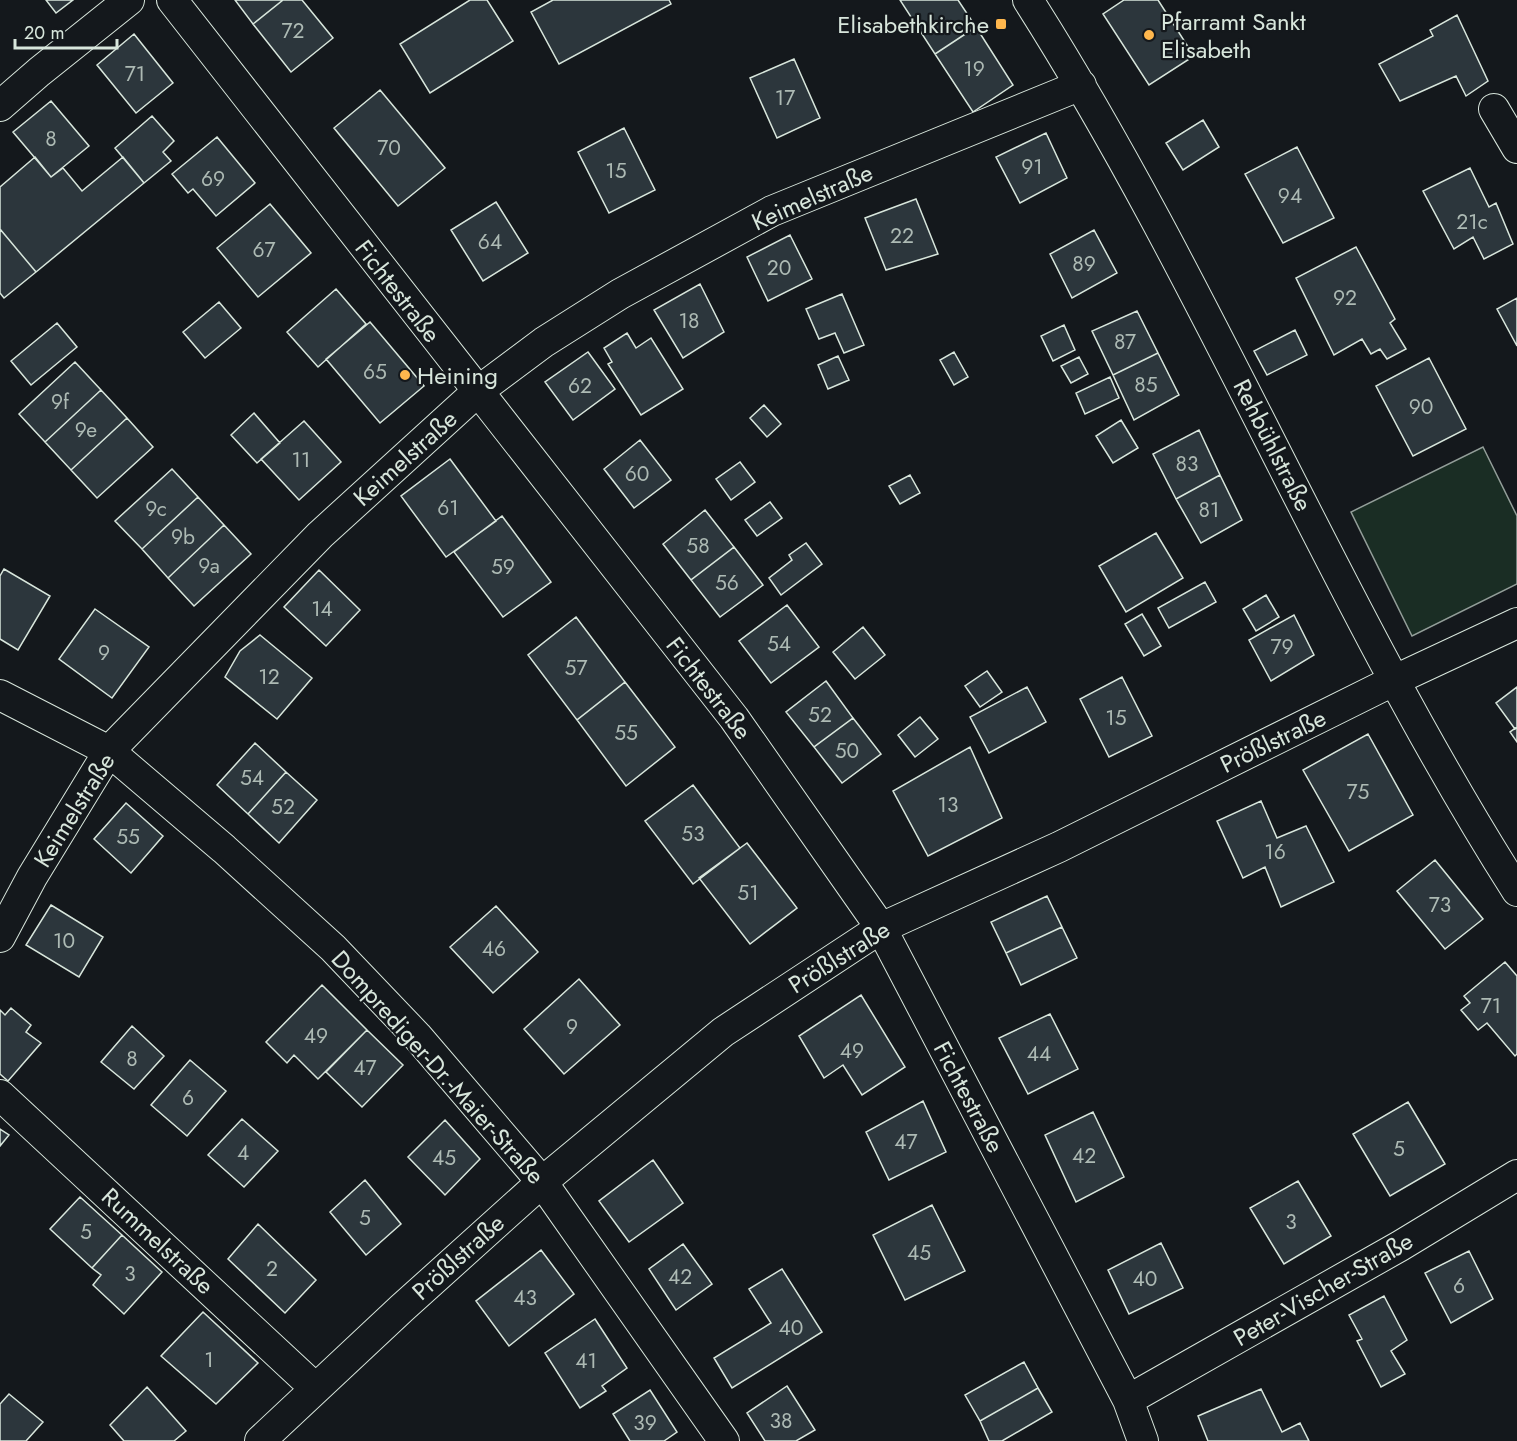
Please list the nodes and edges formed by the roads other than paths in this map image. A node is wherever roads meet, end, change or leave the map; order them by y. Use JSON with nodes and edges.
{"nodes":[{"id":1,"x":129,"y":0,"type":"edge"},
{"id":2,"x":172,"y":0,"type":"edge"},
{"id":3,"x":1028,"y":0,"type":"edge"},
{"id":4,"x":1081,"y":85,"type":"junction"},
{"id":5,"x":0,"y":106,"type":"edge"},
{"id":6,"x":1494,"y":109,"type":"dead end"},
{"id":7,"x":1517,"y":148,"type":"edge"},
{"id":8,"x":477,"y":392,"type":"junction"},
{"id":9,"x":1517,"y":623,"type":"edge"},
{"id":10,"x":1395,"y":680,"type":"junction"},
{"id":11,"x":0,"y":694,"type":"edge"},
{"id":12,"x":109,"y":751,"type":"junction"},
{"id":13,"x":1517,"y":891,"type":"edge"},
{"id":14,"x":881,"y":928,"type":"junction"},
{"id":15,"x":0,"y":937,"type":"edge"},
{"id":16,"x":0,"y":1095,"type":"edge"},
{"id":17,"x":1517,"y":1174,"type":"edge"},
{"id":18,"x":542,"y":1182,"type":"junction"},
{"id":19,"x":315,"y":1388,"type":"junction"},
{"id":20,"x":1128,"y":1400,"type":"junction"},
{"id":21,"x":260,"y":1441,"type":"edge"},
{"id":22,"x":724,"y":1441,"type":"edge"},
{"id":23,"x":1143,"y":1441,"type":"edge"}],
"edges":[{"from":1,"to":5,"type":"street"},
{"from":2,"to":8,"type":"street","name":"Fichtestraße"},
{"from":3,"to":4,"type":"street","name":"Rehbühlstraße"},
{"from":4,"to":8,"type":"street","name":"Keimelstraße"},
{"from":4,"to":10,"type":"street","name":"Rehbühlstraße"},
{"from":6,"to":7,"type":"street"},
{"from":8,"to":12,"type":"street","name":"Keimelstraße"},
{"from":8,"to":14,"type":"street","name":"Fichtestraße"},
{"from":9,"to":10,"type":"street","name":"Prößlstraße"},
{"from":10,"to":13,"type":"street","name":"Rehbühlstraße"},
{"from":10,"to":14,"type":"street","name":"Prößlstraße"},
{"from":11,"to":12,"type":"street","name":"Domprediger-Dr.-Maier-Straße"},
{"from":12,"to":15,"type":"street","name":"Keimelstraße"},
{"from":12,"to":18,"type":"street","name":"Domprediger-Dr.-Maier-Straße"},
{"from":14,"to":18,"type":"street","name":"Prößlstraße"},
{"from":14,"to":20,"type":"street","name":"Fichtestraße"},
{"from":16,"to":19,"type":"street","name":"Rummelstraße"},
{"from":17,"to":20,"type":"street","name":"Peter-Vischer-Straße"},
{"from":18,"to":19,"type":"street","name":"Prößlstraße"},
{"from":18,"to":22,"type":"street","name":"Domprediger-Dr.-Maier-Straße"},
{"from":19,"to":21,"type":"street","name":"Prößlstraße"},
{"from":20,"to":23,"type":"street","name":"Fichtestraße"}]}
